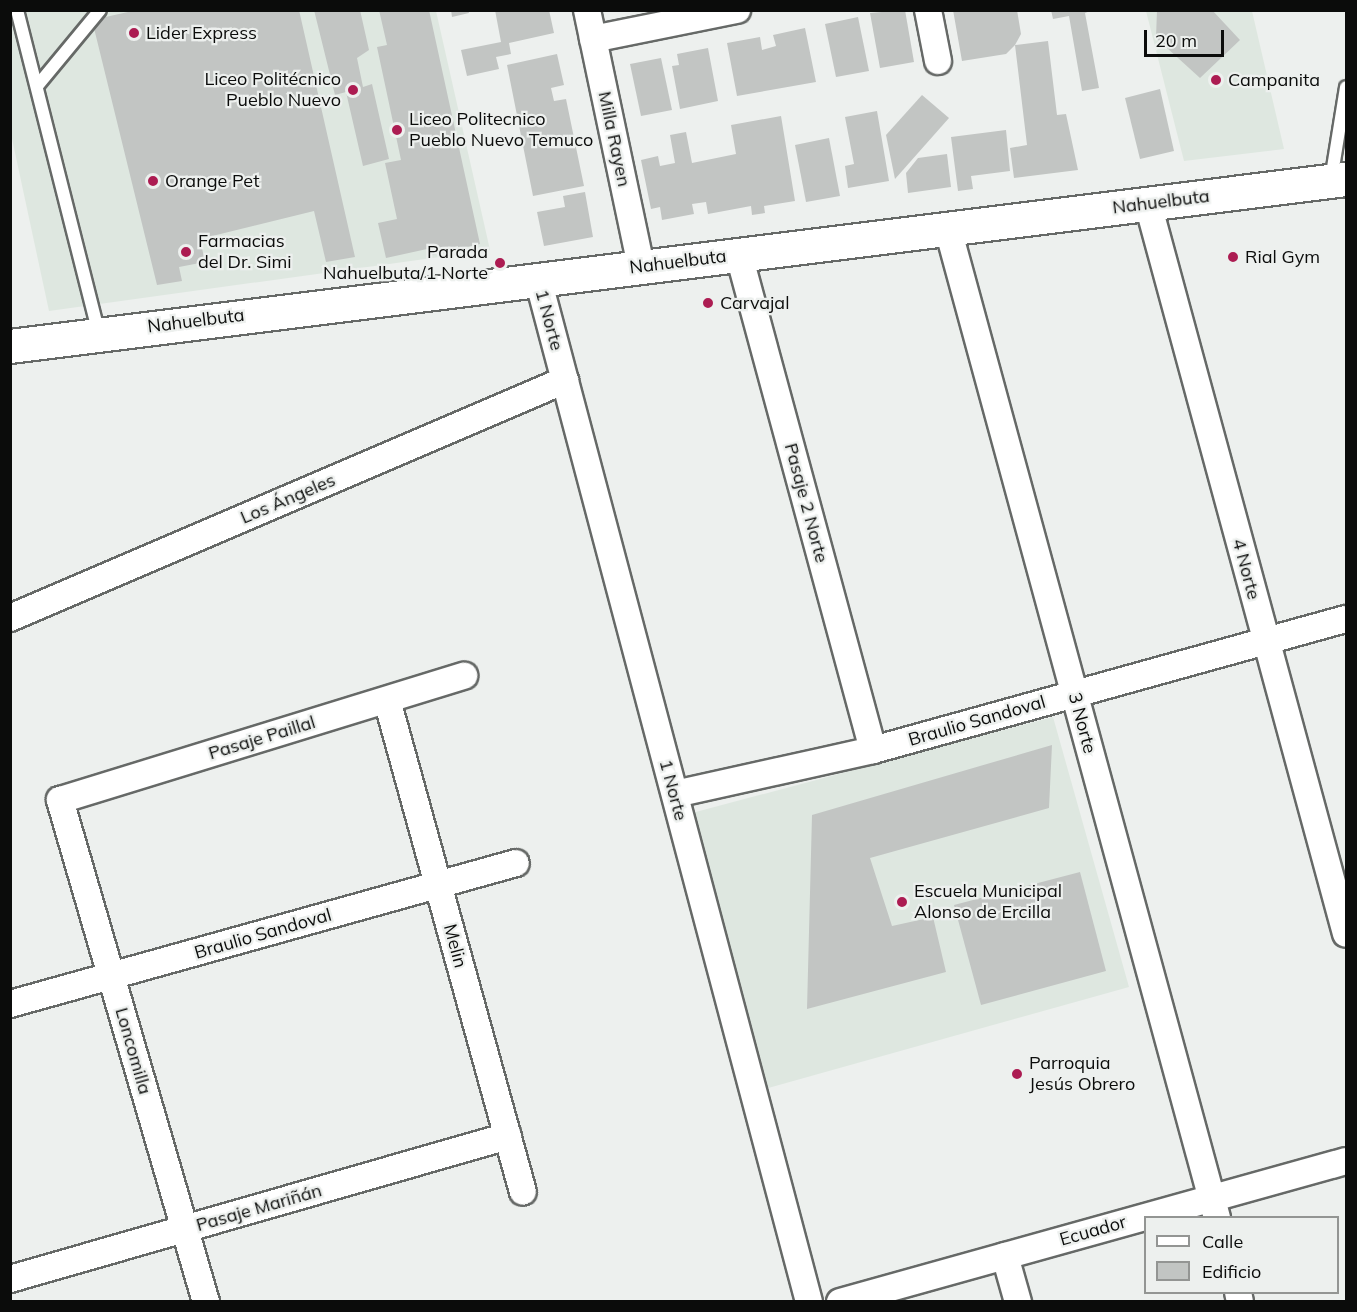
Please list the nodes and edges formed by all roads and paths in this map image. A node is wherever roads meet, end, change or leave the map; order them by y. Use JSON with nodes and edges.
{"nodes":[{"id":1,"x":17,"y":10,"type":"edge"},
{"id":2,"x":100,"y":10,"type":"edge"},
{"id":3,"x":587,"y":10,"type":"edge"},
{"id":4,"x":737,"y":10,"type":"edge"},
{"id":5,"x":928,"y":10,"type":"edge"},
{"id":6,"x":593,"y":39,"type":"junction"},
{"id":7,"x":938,"y":62,"type":"dead end"},
{"id":8,"x":38,"y":85,"type":"junction"},
{"id":9,"x":1347,"y":87,"type":"edge"},
{"id":10,"x":1339,"y":180,"type":"edge"},
{"id":11,"x":1148,"y":204,"type":"junction"},
{"id":12,"x":948,"y":229,"type":"junction"},
{"id":13,"x":739,"y":255,"type":"junction"},
{"id":14,"x":641,"y":267,"type":"junction"},
{"id":15,"x":538,"y":279,"type":"junction"},
{"id":16,"x":99,"y":333,"type":"junction"},
{"id":17,"x":10,"y":346,"type":"edge"},
{"id":18,"x":565,"y":380,"type":"junction"},
{"id":19,"x":10,"y":618,"type":"edge"},
{"id":20,"x":1347,"y":619,"type":"edge"},
{"id":21,"x":1266,"y":642,"type":"junction"},
{"id":22,"x":464,"y":676,"type":"dead end"},
{"id":23,"x":1074,"y":694,"type":"junction"},
{"id":24,"x":387,"y":700,"type":"junction"},
{"id":25,"x":873,"y":750,"type":"junction"},
{"id":26,"x":675,"y":794,"type":"junction"},
{"id":27,"x":60,"y":800,"type":"joint"},
{"id":28,"x":516,"y":863,"type":"dead end"},
{"id":29,"x":438,"y":885,"type":"junction"},
{"id":30,"x":1347,"y":934,"type":"edge"},
{"id":31,"x":111,"y":976,"type":"junction"},
{"id":32,"x":10,"y":1004,"type":"edge"},
{"id":33,"x":508,"y":1136,"type":"junction"},
{"id":34,"x":1347,"y":1161,"type":"edge"},
{"id":35,"x":523,"y":1192,"type":"dead end"},
{"id":36,"x":1215,"y":1207,"type":"edge"},
{"id":37,"x":1176,"y":1216,"type":"edge"},
{"id":38,"x":1144,"y":1224,"type":"edge"},
{"id":39,"x":184,"y":1230,"type":"junction"},
{"id":40,"x":1005,"y":1256,"type":"junction"},
{"id":41,"x":10,"y":1279,"type":"edge"},
{"id":42,"x":206,"y":1302,"type":"edge"},
{"id":43,"x":809,"y":1302,"type":"edge"},
{"id":44,"x":840,"y":1302,"type":"edge"},
{"id":45,"x":1018,"y":1302,"type":"edge"}],
"edges":[{"from":1,"to":8,"type":"lane"},
{"from":2,"to":8,"type":"lane"},
{"from":3,"to":6,"type":"street","name":"Milla Rayen"},
{"from":4,"to":6,"type":"street"},
{"from":5,"to":7,"type":"street"},
{"from":6,"to":14,"type":"street","name":"Milla Rayen"},
{"from":8,"to":16,"type":"lane"},
{"from":9,"to":10,"type":"lane"},
{"from":10,"to":11,"type":"main road","name":"Nahuelbuta"},
{"from":11,"to":12,"type":"main road","name":"Nahuelbuta"},
{"from":11,"to":21,"type":"street","name":"4 Norte"},
{"from":12,"to":13,"type":"main road","name":"Nahuelbuta"},
{"from":12,"to":23,"type":"street","name":"3 Norte"},
{"from":13,"to":14,"type":"main road","name":"Nahuelbuta"},
{"from":13,"to":25,"type":"street","name":"Pasaje 2 Norte"},
{"from":14,"to":15,"type":"main road","name":"Nahuelbuta"},
{"from":15,"to":16,"type":"main road","name":"Nahuelbuta"},
{"from":15,"to":18,"type":"street","name":"1 Norte"},
{"from":16,"to":17,"type":"main road","name":"Nahuelbuta"},
{"from":18,"to":19,"type":"street","name":"Los Ángeles"},
{"from":18,"to":26,"type":"street","name":"1 Norte"},
{"from":20,"to":21,"type":"street","name":"Braulio Sandoval"},
{"from":21,"to":23,"type":"street","name":"Braulio Sandoval"},
{"from":21,"to":30,"type":"street","name":"4 Norte"},
{"from":22,"to":24,"type":"street","name":"Pasaje Paillal"},
{"from":23,"to":25,"type":"street","name":"Braulio Sandoval"},
{"from":23,"to":36,"type":"street","name":"3 Norte"},
{"from":24,"to":27,"type":"street","name":"Pasaje Paillal"},
{"from":24,"to":29,"type":"street","name":"Melin"},
{"from":25,"to":26,"type":"street","name":"Braulio Sandoval"},
{"from":26,"to":43,"type":"street","name":"1 Norte"},
{"from":27,"to":31,"type":"street","name":"Loncomilla"},
{"from":28,"to":29,"type":"street","name":"Braulio Sandoval"},
{"from":29,"to":31,"type":"street","name":"Braulio Sandoval"},
{"from":29,"to":33,"type":"street","name":"Melin"},
{"from":31,"to":32,"type":"street","name":"Braulio Sandoval"},
{"from":31,"to":39,"type":"street","name":"Loncomilla"},
{"from":33,"to":35,"type":"street","name":"Melin"},
{"from":33,"to":39,"type":"street","name":"Pasaje Mariñán"},
{"from":34,"to":36,"type":"street","name":"Ecuador"},
{"from":36,"to":37,"type":"street","name":"Ecuador"},
{"from":38,"to":40,"type":"street","name":"Ecuador"},
{"from":39,"to":41,"type":"street","name":"Pasaje Mariñán"},
{"from":39,"to":42,"type":"street","name":"Loncomilla"},
{"from":40,"to":44,"type":"street","name":"Ecuador"},
{"from":40,"to":45,"type":"street"}]}
